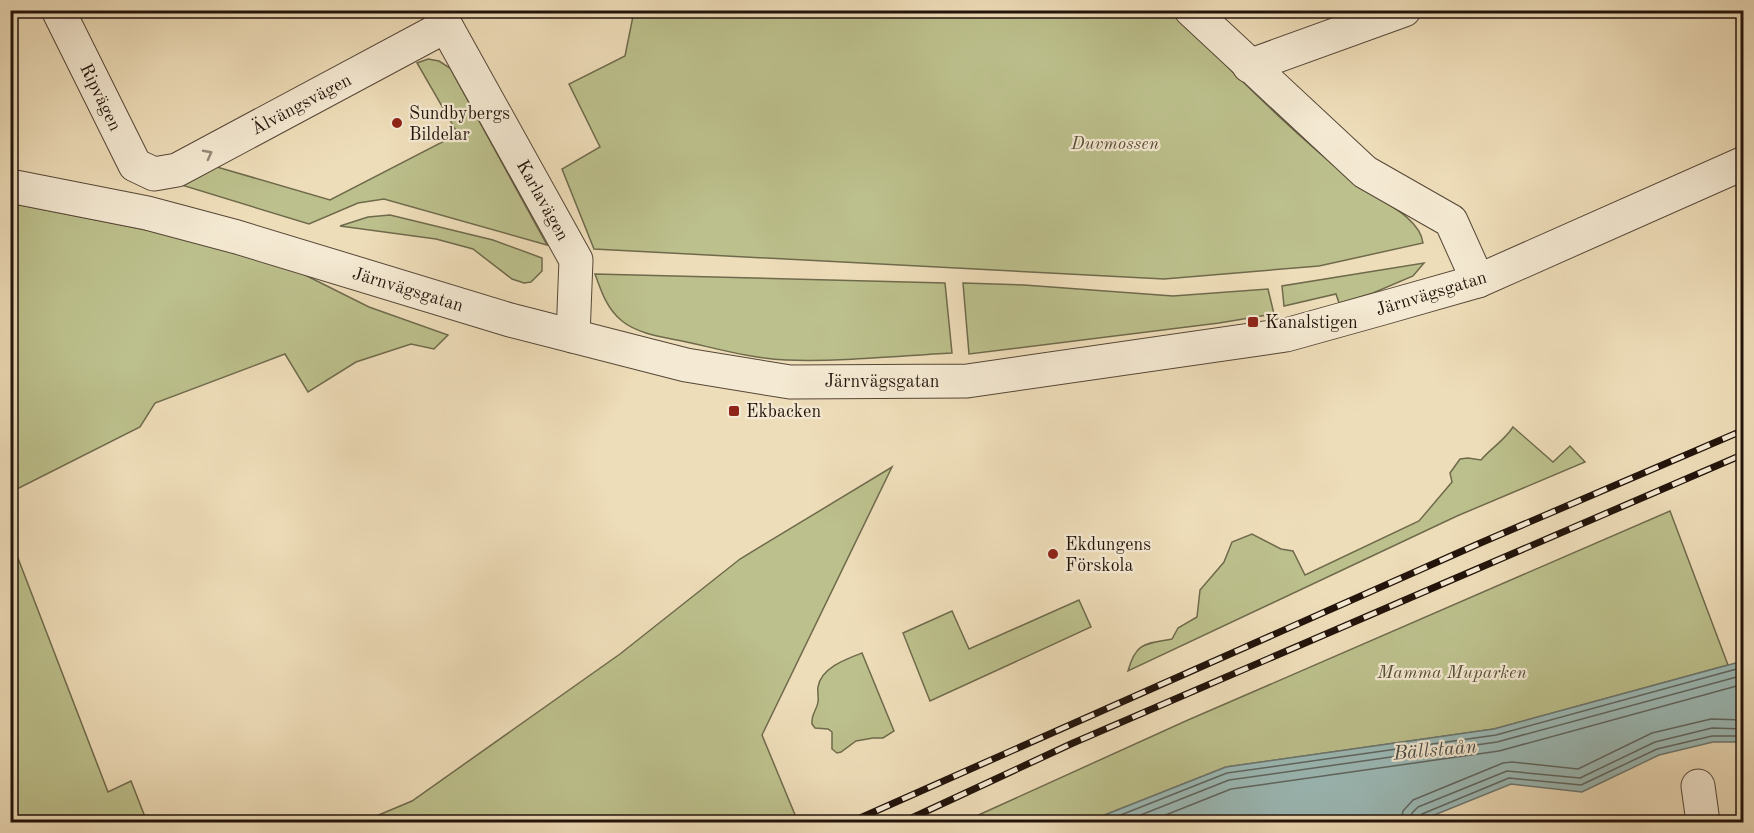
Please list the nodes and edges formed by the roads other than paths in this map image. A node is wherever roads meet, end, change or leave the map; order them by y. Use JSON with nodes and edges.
{"nodes":[{"id":1,"x":58,"y":10,"type":"edge"},
{"id":2,"x":1191,"y":10,"type":"edge"},
{"id":3,"x":1404,"y":10,"type":"edge"},
{"id":4,"x":442,"y":18,"type":"edge"},
{"id":5,"x":1248,"y":66,"type":"junction"},
{"id":6,"x":1743,"y":163,"type":"edge"},
{"id":7,"x":154,"y":174,"type":"joint"},
{"id":8,"x":10,"y":186,"type":"edge"},
{"id":9,"x":1478,"y":281,"type":"junction"},
{"id":10,"x":573,"y":336,"type":"junction"},
{"id":11,"x":1698,"y":786,"type":"dead end"},
{"id":12,"x":1703,"y":822,"type":"edge"}],
"edges":[{"from":1,"to":7,"type":"street","name":"Ripvägen"},
{"from":2,"to":5,"type":"street"},
{"from":3,"to":5,"type":"street"},
{"from":7,"to":4,"type":"street","name":"Älvängsvägen","one_way":true},
{"from":4,"to":10,"type":"street","name":"Karlavägen"},
{"from":5,"to":9,"type":"street"},
{"from":6,"to":9,"type":"street","name":"Järnvägsgatan"},
{"from":8,"to":10,"type":"street","name":"Järnvägsgatan"},
{"from":9,"to":10,"type":"street","name":"Järnvägsgatan"},
{"from":11,"to":12,"type":"street"}]}
